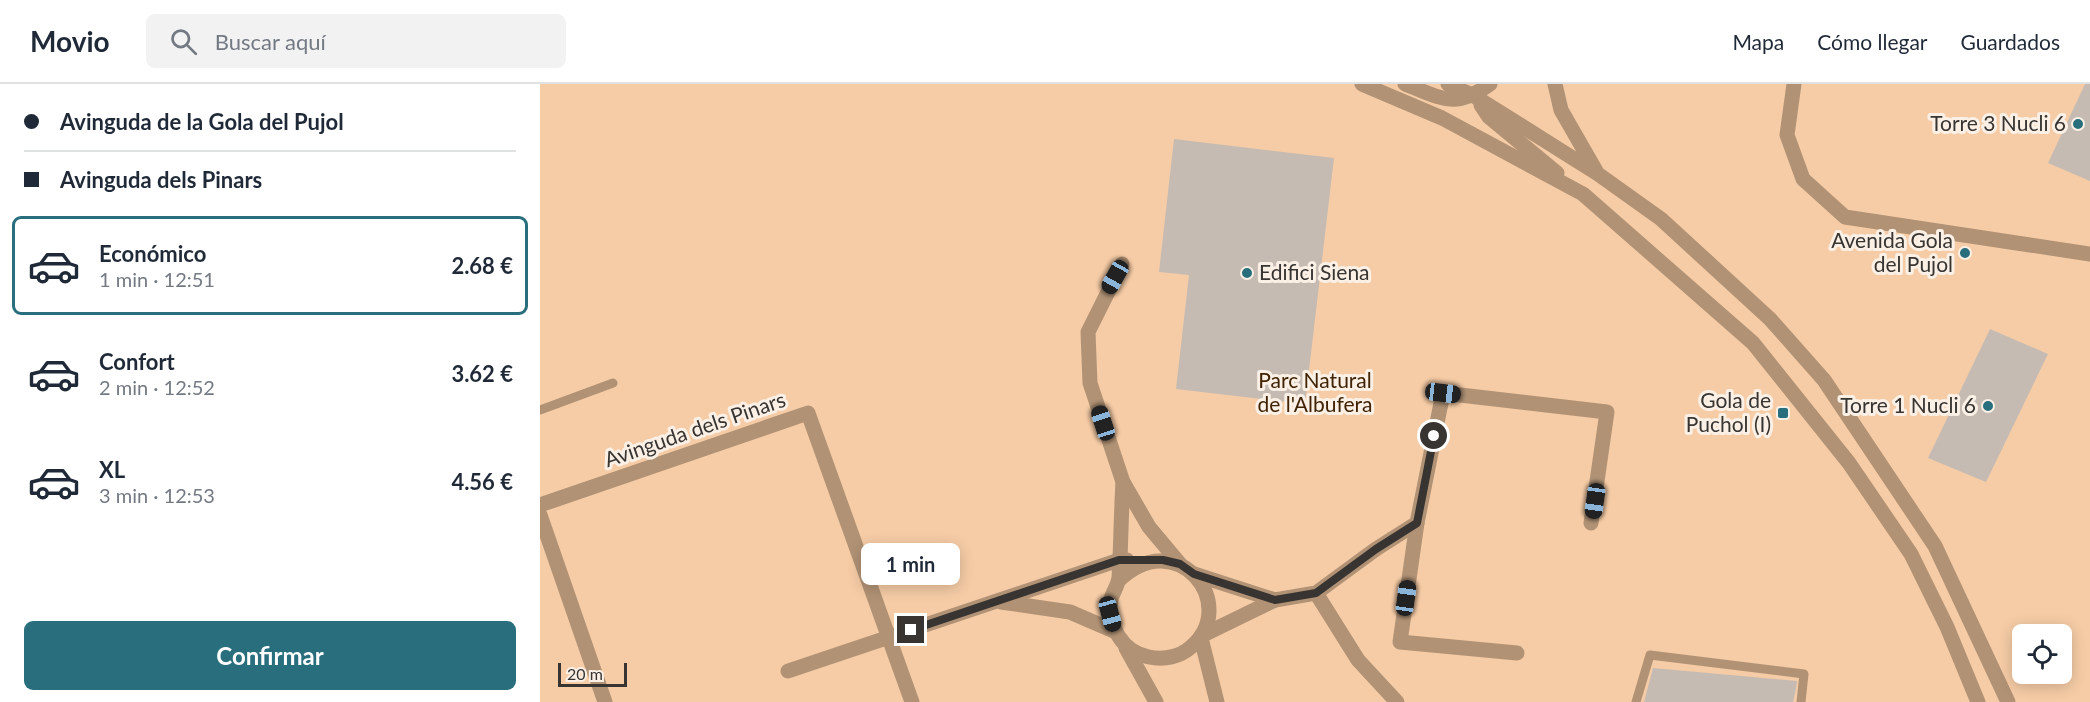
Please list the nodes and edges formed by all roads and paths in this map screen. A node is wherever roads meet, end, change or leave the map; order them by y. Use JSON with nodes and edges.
{"nodes":[{"id":1,"x":1362,"y":84,"type":"edge"},
{"id":2,"x":1405,"y":84,"type":"edge"},
{"id":3,"x":1448,"y":84,"type":"edge"},
{"id":4,"x":1490,"y":84,"type":"edge"},
{"id":5,"x":1555,"y":84,"type":"edge"},
{"id":6,"x":1794,"y":84,"type":"edge"},
{"id":7,"x":1473,"y":90,"type":"edge"},
{"id":8,"x":1598,"y":174,"type":"junction"},
{"id":9,"x":1583,"y":194,"type":"junction"},
{"id":10,"x":2090,"y":254,"type":"edge"},
{"id":11,"x":1122,"y":264,"type":"dead end"},
{"id":12,"x":613,"y":383,"type":"dead end"},
{"id":13,"x":540,"y":410,"type":"edge"},
{"id":14,"x":1123,"y":482,"type":"junction"},
{"id":15,"x":540,"y":505,"type":"edge"},
{"id":16,"x":540,"y":514,"type":"edge"},
{"id":17,"x":1417,"y":523,"type":"junction"},
{"id":18,"x":1592,"y":523,"type":"dead end"},
{"id":19,"x":1119,"y":560,"type":"junction"},
{"id":20,"x":1146,"y":562,"type":"junction"},
{"id":21,"x":1180,"y":564,"type":"junction"},
{"id":22,"x":1194,"y":574,"type":"junction"},
{"id":23,"x":1119,"y":581,"type":"junction"},
{"id":24,"x":1316,"y":593,"type":"junction"},
{"id":25,"x":1275,"y":600,"type":"junction"},
{"id":26,"x":998,"y":601,"type":"junction"},
{"id":27,"x":1114,"y":631,"type":"junction"},
{"id":28,"x":889,"y":637,"type":"junction"},
{"id":29,"x":1201,"y":637,"type":"junction"},
{"id":30,"x":1124,"y":645,"type":"junction"},
{"id":31,"x":1517,"y":652,"type":"dead end"},
{"id":32,"x":788,"y":670,"type":"dead end"},
{"id":33,"x":605,"y":702,"type":"edge"},
{"id":34,"x":912,"y":702,"type":"edge"},
{"id":35,"x":1156,"y":702,"type":"edge"},
{"id":36,"x":1217,"y":702,"type":"edge"},
{"id":37,"x":1397,"y":702,"type":"edge"},
{"id":38,"x":1636,"y":702,"type":"edge"},
{"id":39,"x":1801,"y":702,"type":"edge"},
{"id":40,"x":1978,"y":702,"type":"edge"},
{"id":41,"x":2008,"y":702,"type":"edge"}],
"edges":[{"from":1,"to":9,"type":"street"},
{"from":2,"to":7,"type":"street"},
{"from":3,"to":7,"type":"street"},
{"from":4,"to":7,"type":"street"},
{"from":5,"to":8,"type":"street"},
{"from":6,"to":10,"type":"street"},
{"from":7,"to":8,"type":"street"},
{"from":7,"to":9,"type":"street"},
{"from":8,"to":41,"type":"street"},
{"from":9,"to":40,"type":"street"},
{"from":11,"to":14,"type":"street"},
{"from":12,"to":13,"type":"lane"},
{"from":14,"to":19,"type":"street"},
{"from":14,"to":21,"type":"street"},
{"from":15,"to":28,"type":"street","name":"Avinguda dels Pinars"},
{"from":16,"to":33,"type":"street"},
{"from":17,"to":18,"type":"street"},
{"from":17,"to":24,"type":"street"},
{"from":17,"to":31,"type":"street"},
{"from":19,"to":20,"type":"street"},
{"from":19,"to":23,"type":"street"},
{"from":19,"to":26,"type":"street"},
{"from":20,"to":21,"type":"street"},
{"from":20,"to":23,"type":"street"},
{"from":21,"to":22,"type":"street"},
{"from":22,"to":25,"type":"street"},
{"from":22,"to":29,"type":"street"},
{"from":23,"to":27,"type":"street"},
{"from":24,"to":25,"type":"street"},
{"from":24,"to":37,"type":"street"},
{"from":25,"to":29,"type":"street"},
{"from":26,"to":27,"type":"street"},
{"from":26,"to":28,"type":"street"},
{"from":27,"to":30,"type":"street"},
{"from":28,"to":32,"type":"street"},
{"from":28,"to":34,"type":"street","name":"Avinguda dels Pinars"},
{"from":29,"to":30,"type":"street"},
{"from":29,"to":36,"type":"street"},
{"from":30,"to":35,"type":"street"},
{"from":38,"to":39,"type":"lane"}]}
